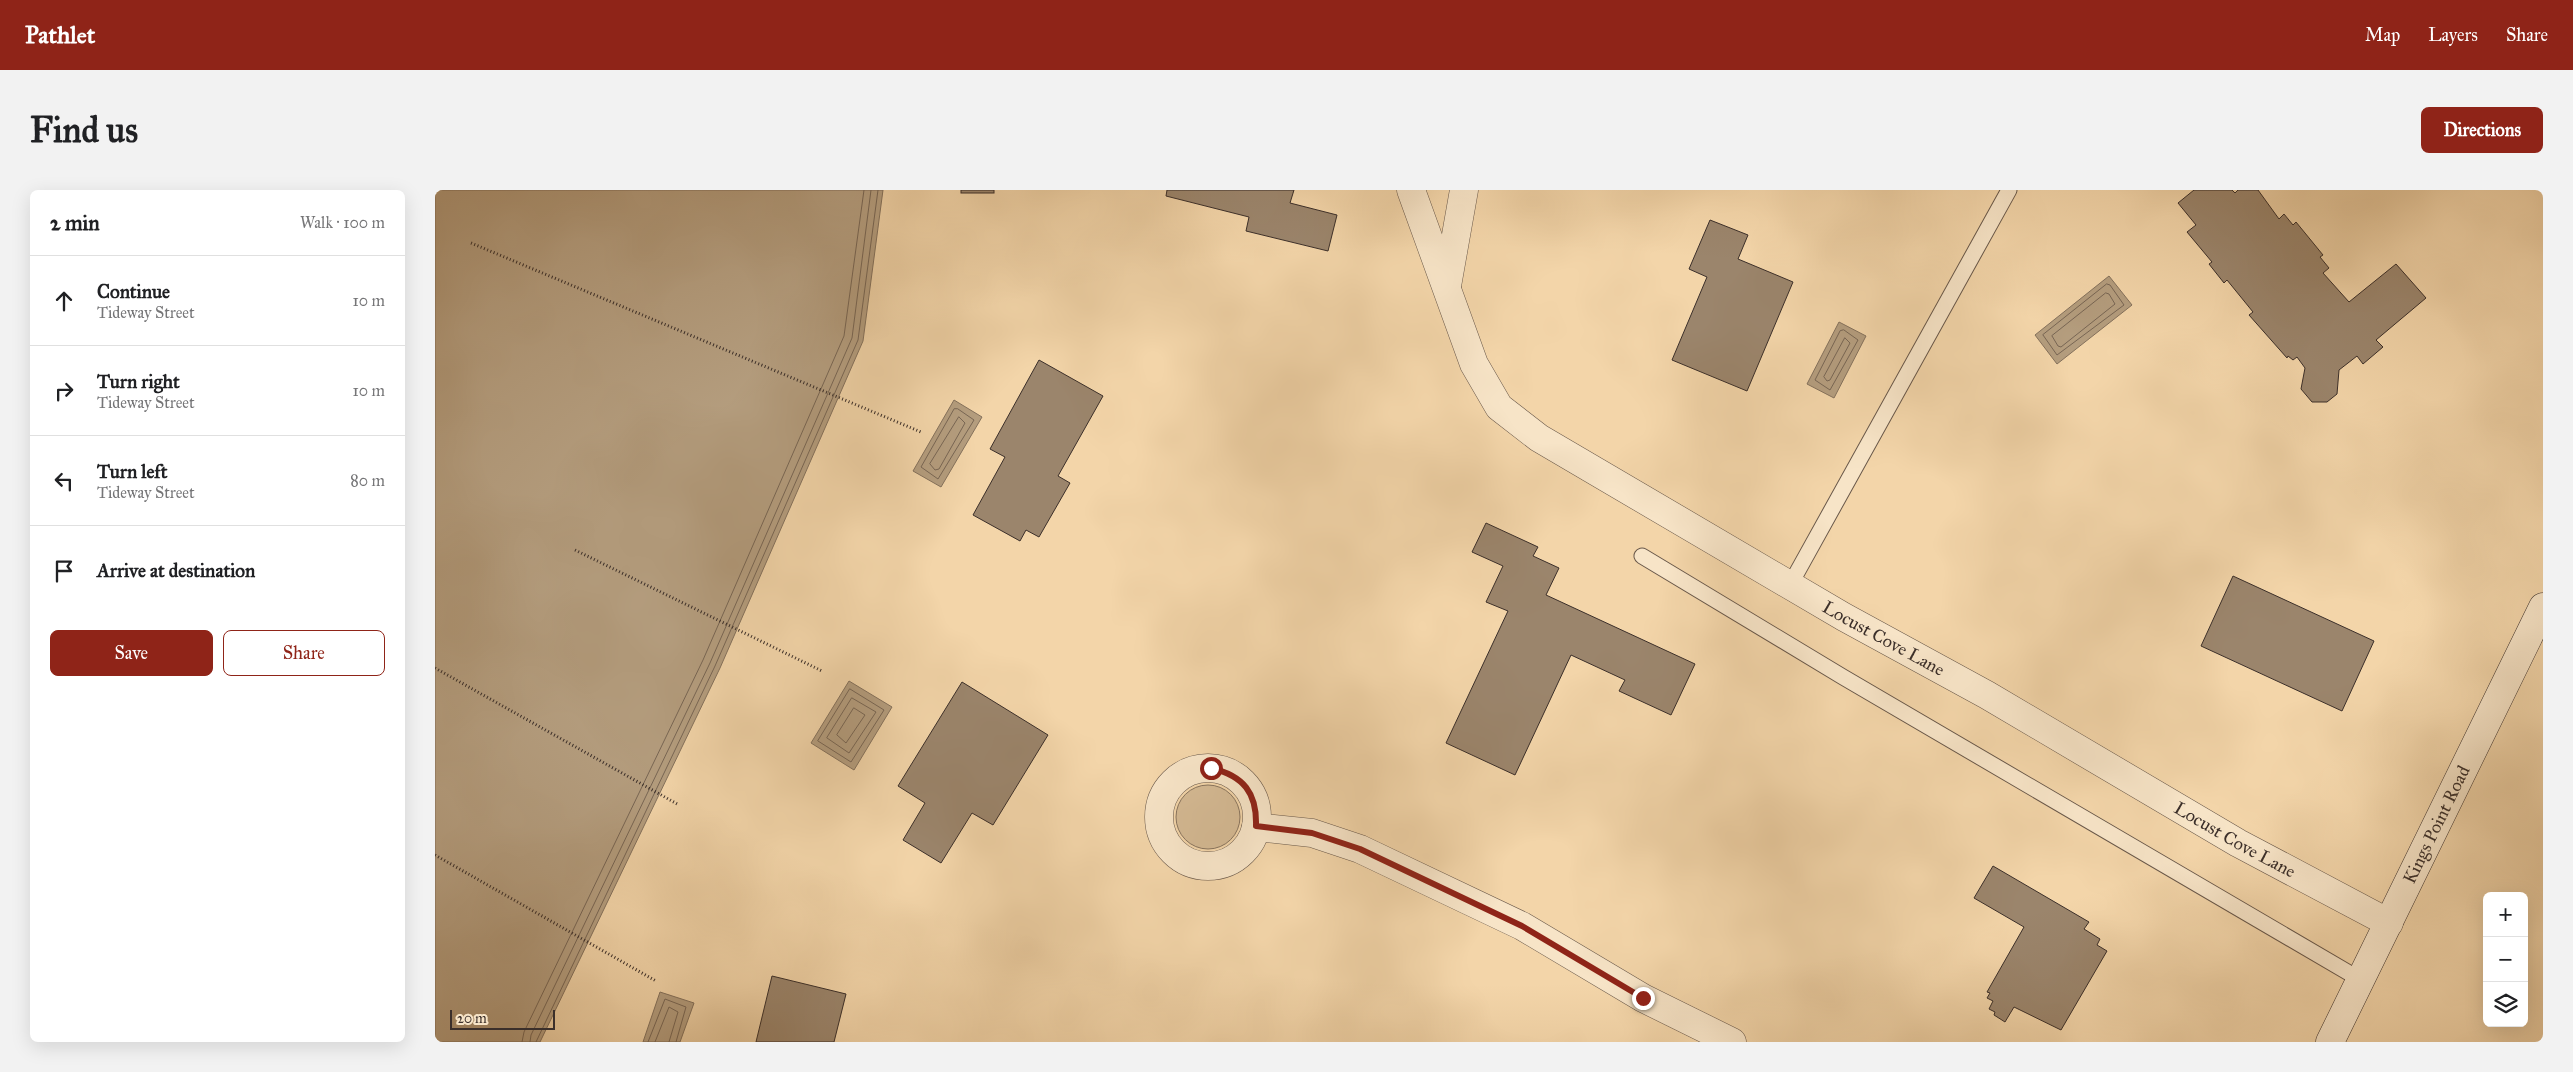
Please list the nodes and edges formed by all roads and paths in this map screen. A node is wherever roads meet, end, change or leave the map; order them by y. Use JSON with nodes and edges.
{"nodes":[{"id":1,"x":1411,"y":190,"type":"edge"},
{"id":2,"x":1465,"y":190,"type":"edge"},
{"id":3,"x":2009,"y":190,"type":"edge"},
{"id":4,"x":471,"y":243,"type":"dead end"},
{"id":5,"x":1447,"y":287,"type":"junction"},
{"id":6,"x":921,"y":432,"type":"dead end"},
{"id":7,"x":575,"y":550,"type":"dead end"},
{"id":8,"x":1642,"y":556,"type":"dead end"},
{"id":9,"x":1790,"y":585,"type":"junction"},
{"id":10,"x":2543,"y":607,"type":"edge"},
{"id":11,"x":435,"y":668,"type":"edge"},
{"id":12,"x":822,"y":671,"type":"dead end"},
{"id":13,"x":679,"y":805,"type":"dead end"},
{"id":14,"x":1256,"y":826,"type":"dead end"},
{"id":15,"x":435,"y":855,"type":"edge"},
{"id":16,"x":2389,"y":923,"type":"junction"},
{"id":17,"x":2361,"y":980,"type":"junction"},
{"id":18,"x":656,"y":981,"type":"dead end"},
{"id":19,"x":1732,"y":1042,"type":"edge"},
{"id":20,"x":2330,"y":1042,"type":"edge"}],
"edges":[{"from":1,"to":5,"type":"street","name":"Locust Cove Lane"},
{"from":2,"to":5,"type":"street","name":"Locust Cove Lane"},
{"from":3,"to":9,"type":"lane"},
{"from":4,"to":6,"type":"path"},
{"from":5,"to":9,"type":"street","name":"Locust Cove Lane"},
{"from":7,"to":12,"type":"path"},
{"from":8,"to":17,"type":"lane"},
{"from":9,"to":16,"type":"street","name":"Locust Cove Lane"},
{"from":10,"to":16,"type":"street","name":"Kings Point Road"},
{"from":11,"to":13,"type":"path"},
{"from":14,"to":19,"type":"street"},
{"from":15,"to":18,"type":"path"},
{"from":16,"to":17,"type":"street","name":"Kings Point Road"},
{"from":17,"to":20,"type":"street","name":"Kings Point Road"}]}
